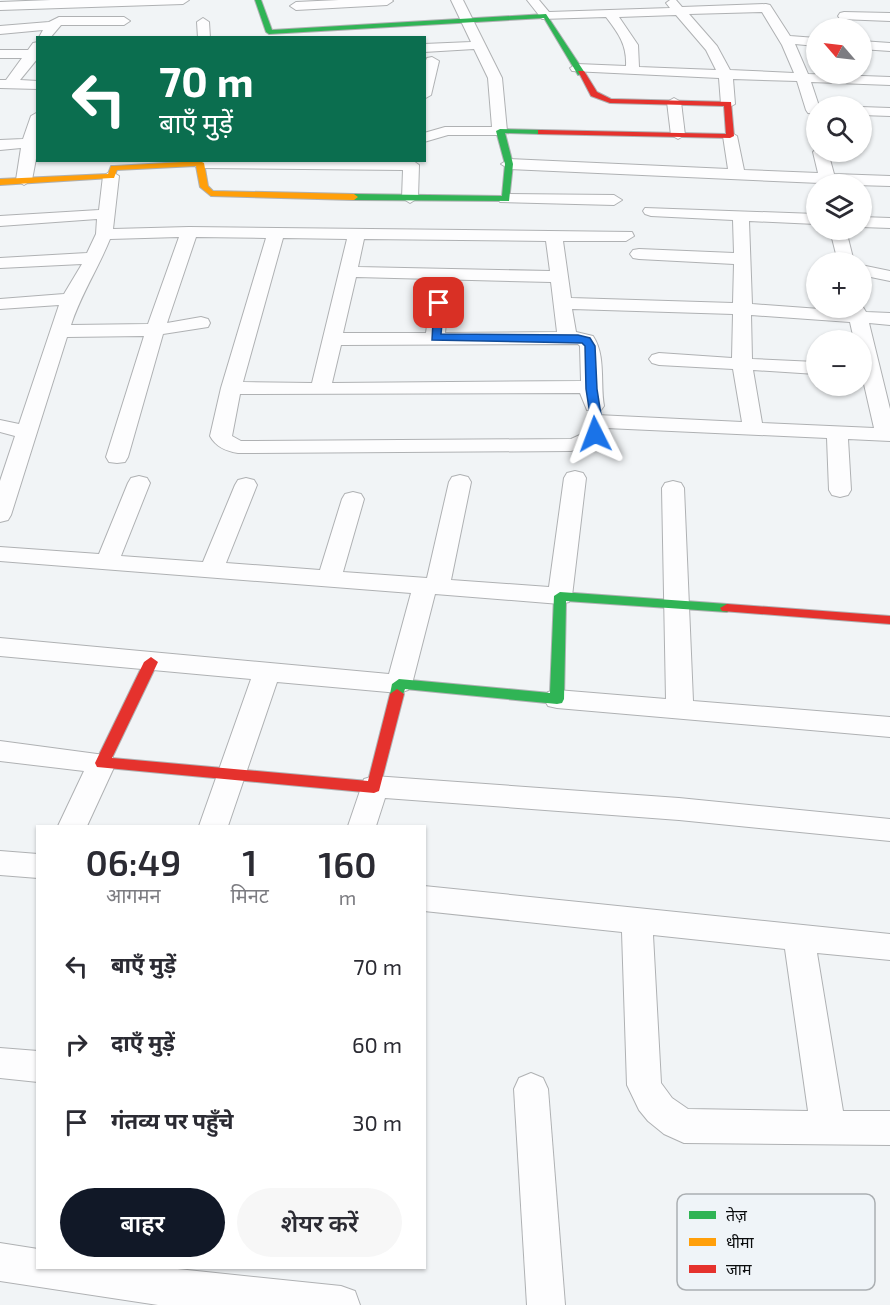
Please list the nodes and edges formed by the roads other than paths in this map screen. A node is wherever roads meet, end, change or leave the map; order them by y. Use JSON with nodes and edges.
{"nodes":[{"id":1,"x":136,"y":0,"type":"edge"},
{"id":2,"x":183,"y":0,"type":"edge"},
{"id":3,"x":258,"y":0,"type":"edge"},
{"id":4,"x":387,"y":0,"type":"edge"},
{"id":5,"x":456,"y":0,"type":"edge"},
{"id":6,"x":533,"y":0,"type":"edge"},
{"id":7,"x":670,"y":0,"type":"edge"},
{"id":8,"x":82,"y":1,"type":"edge"},
{"id":9,"x":9,"y":4,"type":"edge"},
{"id":10,"x":766,"y":4,"type":"edge"},
{"id":11,"x":296,"y":6,"type":"dead end"},
{"id":12,"x":678,"y":12,"type":"junction"},
{"id":13,"x":610,"y":14,"type":"junction"},
{"id":14,"x":546,"y":16,"type":"junction"},
{"id":15,"x":890,"y":17,"type":"edge"},
{"id":16,"x":846,"y":18,"type":"edge"},
{"id":17,"x":465,"y":20,"type":"junction"},
{"id":18,"x":124,"y":21,"type":"junction"},
{"id":19,"x":204,"y":22,"type":"dead end"},
{"id":20,"x":394,"y":23,"type":"junction"},
{"id":21,"x":52,"y":25,"type":"junction"},
{"id":22,"x":0,"y":30,"type":"edge"},
{"id":23,"x":270,"y":35,"type":"edge"},
{"id":24,"x":44,"y":36,"type":"edge"},
{"id":25,"x":116,"y":36,"type":"edge"},
{"id":26,"x":204,"y":36,"type":"edge"},
{"id":27,"x":788,"y":40,"type":"junction"},
{"id":28,"x":806,"y":41,"type":"edge"},
{"id":29,"x":478,"y":45,"type":"junction"},
{"id":30,"x":872,"y":45,"type":"edge"},
{"id":31,"x":890,"y":47,"type":"edge"},
{"id":32,"x":426,"y":48,"type":"edge"},
{"id":33,"x":36,"y":51,"type":"edge"},
{"id":34,"x":0,"y":54,"type":"edge"},
{"id":35,"x":432,"y":61,"type":"dead end"},
{"id":36,"x":882,"y":66,"type":"dead end"},
{"id":37,"x":578,"y":68,"type":"junction"},
{"id":38,"x":632,"y":70,"type":"junction"},
{"id":39,"x":726,"y":75,"type":"junction"},
{"id":40,"x":804,"y":78,"type":"junction"},
{"id":41,"x":889,"y":81,"type":"edge"},
{"id":42,"x":5,"y":84,"type":"edge"},
{"id":43,"x":36,"y":85,"type":"edge"},
{"id":44,"x":426,"y":86,"type":"edge"},
{"id":45,"x":810,"y":96,"type":"edge"},
{"id":46,"x":674,"y":102,"type":"junction"},
{"id":47,"x":728,"y":104,"type":"junction"},
{"id":48,"x":872,"y":111,"type":"edge"},
{"id":49,"x":890,"y":112,"type":"edge"},
{"id":50,"x":432,"y":120,"type":"dead end"},
{"id":51,"x":36,"y":127,"type":"edge"},
{"id":52,"x":500,"y":130,"type":"junction"},
{"id":53,"x":445,"y":131,"type":"junction"},
{"id":54,"x":678,"y":135,"type":"junction"},
{"id":55,"x":730,"y":136,"type":"junction"},
{"id":56,"x":426,"y":138,"type":"edge"},
{"id":57,"x":33,"y":143,"type":"edge"},
{"id":58,"x":0,"y":145,"type":"edge"},
{"id":59,"x":200,"y":162,"type":"edge"},
{"id":60,"x":509,"y":164,"type":"junction"},
{"id":61,"x":114,"y":168,"type":"edge"},
{"id":62,"x":737,"y":174,"type":"junction"},
{"id":63,"x":760,"y":175,"type":"junction"},
{"id":64,"x":806,"y":179,"type":"edge"},
{"id":65,"x":24,"y":180,"type":"junction"},
{"id":66,"x":872,"y":181,"type":"edge"},
{"id":67,"x":890,"y":181,"type":"edge"},
{"id":68,"x":0,"y":182,"type":"edge"},
{"id":69,"x":806,"y":189,"type":"edge"},
{"id":70,"x":410,"y":198,"type":"junction"},
{"id":71,"x":506,"y":199,"type":"junction"},
{"id":72,"x":614,"y":200,"type":"dead end"},
{"id":73,"x":651,"y":211,"type":"dead end"},
{"id":74,"x":106,"y":214,"type":"junction"},
{"id":75,"x":741,"y":216,"type":"junction"},
{"id":76,"x":806,"y":219,"type":"edge"},
{"id":77,"x":0,"y":221,"type":"edge"},
{"id":78,"x":872,"y":222,"type":"edge"},
{"id":79,"x":890,"y":223,"type":"edge"},
{"id":80,"x":189,"y":232,"type":"junction"},
{"id":81,"x":104,"y":234,"type":"junction"},
{"id":82,"x":276,"y":234,"type":"junction"},
{"id":83,"x":357,"y":234,"type":"junction"},
{"id":84,"x":554,"y":236,"type":"junction"},
{"id":85,"x":626,"y":236,"type":"dead end"},
{"id":86,"x":639,"y":254,"type":"dead end"},
{"id":87,"x":94,"y":258,"type":"junction"},
{"id":88,"x":743,"y":259,"type":"junction"},
{"id":89,"x":0,"y":263,"type":"edge"},
{"id":90,"x":872,"y":272,"type":"edge"},
{"id":91,"x":348,"y":273,"type":"junction"},
{"id":92,"x":890,"y":276,"type":"edge"},
{"id":93,"x":561,"y":277,"type":"junction"},
{"id":94,"x":70,"y":299,"type":"junction"},
{"id":95,"x":439,"y":303,"type":"dead end"},
{"id":96,"x":564,"y":303,"type":"junction"},
{"id":97,"x":0,"y":304,"type":"edge"},
{"id":98,"x":742,"y":309,"type":"junction"},
{"id":99,"x":806,"y":311,"type":"edge"},
{"id":100,"x":872,"y":315,"type":"edge"},
{"id":101,"x":859,"y":318,"type":"edge"},
{"id":102,"x":890,"y":319,"type":"edge"},
{"id":103,"x":201,"y":323,"type":"dead end"},
{"id":104,"x":155,"y":330,"type":"junction"},
{"id":105,"x":60,"y":331,"type":"junction"},
{"id":106,"x":435,"y":337,"type":"junction"},
{"id":107,"x":567,"y":338,"type":"junction"},
{"id":108,"x":333,"y":339,"type":"junction"},
{"id":109,"x":659,"y":359,"type":"dead end"},
{"id":110,"x":742,"y":364,"type":"junction"},
{"id":111,"x":806,"y":367,"type":"edge"},
{"id":112,"x":874,"y":371,"type":"edge"},
{"id":113,"x":231,"y":388,"type":"junction"},
{"id":114,"x":321,"y":389,"type":"junction"},
{"id":115,"x":591,"y":389,"type":"junction"},
{"id":116,"x":597,"y":421,"type":"junction"},
{"id":117,"x":0,"y":426,"type":"edge"},
{"id":118,"x":753,"y":428,"type":"junction"},
{"id":119,"x":27,"y":432,"type":"junction"},
{"id":120,"x":837,"y":432,"type":"junction"},
{"id":121,"x":888,"y":435,"type":"edge"},
{"id":122,"x":117,"y":457,"type":"dead end"},
{"id":123,"x":575,"y":478,"type":"dead end"},
{"id":124,"x":460,"y":482,"type":"dead end"},
{"id":125,"x":140,"y":483,"type":"dead end"},
{"id":126,"x":246,"y":485,"type":"dead end"},
{"id":127,"x":673,"y":488,"type":"dead end"},
{"id":128,"x":840,"y":490,"type":"dead end"},
{"id":129,"x":353,"y":499,"type":"dead end"},
{"id":130,"x":0,"y":515,"type":"edge"},
{"id":131,"x":0,"y":554,"type":"edge"},
{"id":132,"x":106,"y":562,"type":"junction"},
{"id":133,"x":211,"y":570,"type":"junction"},
{"id":134,"x":329,"y":579,"type":"junction"},
{"id":135,"x":431,"y":586,"type":"junction"},
{"id":136,"x":560,"y":596,"type":"junction"},
{"id":137,"x":677,"y":605,"type":"junction"},
{"id":138,"x":890,"y":620,"type":"edge"},
{"id":139,"x":0,"y":647,"type":"edge"},
{"id":140,"x":151,"y":662,"type":"junction"},
{"id":141,"x":267,"y":672,"type":"junction"},
{"id":142,"x":399,"y":684,"type":"junction"},
{"id":143,"x":557,"y":699,"type":"junction"},
{"id":144,"x":680,"y":710,"type":"junction"},
{"id":145,"x":890,"y":727,"type":"edge"},
{"id":146,"x":0,"y":751,"type":"edge"},
{"id":147,"x":102,"y":763,"type":"junction"},
{"id":148,"x":230,"y":774,"type":"junction"},
{"id":149,"x":374,"y":787,"type":"junction"},
{"id":150,"x":73,"y":825,"type":"edge"},
{"id":151,"x":214,"y":825,"type":"edge"},
{"id":152,"x":362,"y":825,"type":"edge"},
{"id":153,"x":890,"y":830,"type":"edge"},
{"id":154,"x":0,"y":863,"type":"edge"},
{"id":155,"x":36,"y":866,"type":"edge"},
{"id":156,"x":426,"y":898,"type":"edge"},
{"id":157,"x":637,"y":920,"type":"junction"},
{"id":158,"x":799,"y":937,"type":"junction"},
{"id":159,"x":890,"y":947,"type":"edge"},
{"id":160,"x":0,"y":1063,"type":"edge"},
{"id":161,"x":36,"y":1067,"type":"edge"},
{"id":162,"x":531,"y":1089,"type":"dead end"},
{"id":163,"x":828,"y":1128,"type":"junction"},
{"id":164,"x":890,"y":1128,"type":"edge"},
{"id":165,"x":0,"y":1262,"type":"edge"},
{"id":166,"x":36,"y":1268,"type":"edge"},
{"id":167,"x":44,"y":1269,"type":"edge"},
{"id":168,"x":150,"y":1286,"type":"edge"},
{"id":169,"x":341,"y":1305,"type":"edge"},
{"id":170,"x":546,"y":1305,"type":"edge"}],
"edges":[{"from":1,"to":2,"type":"street"},
{"from":1,"to":8,"type":"street"},
{"from":1,"to":18,"type":"street"},
{"from":3,"to":23,"type":"street"},
{"from":4,"to":11,"type":"street"},
{"from":4,"to":20,"type":"street"},
{"from":5,"to":17,"type":"street"},
{"from":6,"to":14,"type":"street"},
{"from":7,"to":12,"type":"street"},
{"from":8,"to":9,"type":"street"},
{"from":10,"to":12,"type":"street"},
{"from":10,"to":27,"type":"street"},
{"from":12,"to":13,"type":"street"},
{"from":12,"to":39,"type":"street"},
{"from":13,"to":14,"type":"street"},
{"from":13,"to":38,"type":"street"},
{"from":14,"to":17,"type":"street"},
{"from":14,"to":37,"type":"street"},
{"from":15,"to":16,"type":"street"},
{"from":17,"to":20,"type":"street"},
{"from":17,"to":29,"type":"street"},
{"from":18,"to":21,"type":"street"},
{"from":18,"to":25,"type":"street"},
{"from":19,"to":26,"type":"street"},
{"from":20,"to":23,"type":"street"},
{"from":21,"to":22,"type":"street"},
{"from":21,"to":24,"type":"street"},
{"from":27,"to":28,"type":"street"},
{"from":27,"to":40,"type":"street"},
{"from":29,"to":32,"type":"street"},
{"from":29,"to":52,"type":"street"},
{"from":30,"to":31,"type":"street"},
{"from":33,"to":34,"type":"street"},
{"from":33,"to":42,"type":"street"},
{"from":35,"to":44,"type":"street"},
{"from":36,"to":41,"type":"street"},
{"from":37,"to":38,"type":"street"},
{"from":37,"to":46,"type":"street"},
{"from":38,"to":39,"type":"street"},
{"from":39,"to":40,"type":"street"},
{"from":39,"to":47,"type":"street"},
{"from":40,"to":41,"type":"street"},
{"from":40,"to":45,"type":"street"},
{"from":42,"to":43,"type":"street"},
{"from":46,"to":47,"type":"street"},
{"from":46,"to":54,"type":"street"},
{"from":47,"to":55,"type":"street"},
{"from":48,"to":49,"type":"street"},
{"from":50,"to":53,"type":"street"},
{"from":51,"to":57,"type":"street"},
{"from":52,"to":53,"type":"street"},
{"from":52,"to":54,"type":"street"},
{"from":52,"to":60,"type":"street"},
{"from":53,"to":56,"type":"street"},
{"from":54,"to":55,"type":"street"},
{"from":55,"to":62,"type":"street"},
{"from":57,"to":58,"type":"street"},
{"from":57,"to":65,"type":"street"},
{"from":59,"to":61,"type":"street"},
{"from":59,"to":70,"type":"street"},
{"from":59,"to":70,"type":"street"},
{"from":60,"to":62,"type":"street"},
{"from":60,"to":71,"type":"street"},
{"from":61,"to":65,"type":"street"},
{"from":61,"to":74,"type":"street"},
{"from":62,"to":63,"type":"street"},
{"from":63,"to":64,"type":"street"},
{"from":63,"to":69,"type":"street"},
{"from":65,"to":68,"type":"street"},
{"from":66,"to":67,"type":"street"},
{"from":70,"to":71,"type":"street"},
{"from":71,"to":72,"type":"street"},
{"from":73,"to":75,"type":"street"},
{"from":74,"to":77,"type":"street"},
{"from":74,"to":81,"type":"street"},
{"from":75,"to":76,"type":"street"},
{"from":75,"to":88,"type":"street"},
{"from":78,"to":79,"type":"street"},
{"from":80,"to":81,"type":"street"},
{"from":80,"to":82,"type":"street"},
{"from":80,"to":104,"type":"street"},
{"from":81,"to":87,"type":"street"},
{"from":82,"to":83,"type":"street"},
{"from":82,"to":113,"type":"street"},
{"from":83,"to":84,"type":"street"},
{"from":83,"to":91,"type":"street"},
{"from":84,"to":85,"type":"street"},
{"from":84,"to":93,"type":"street"},
{"from":86,"to":88,"type":"street"},
{"from":87,"to":89,"type":"street"},
{"from":87,"to":94,"type":"street"},
{"from":88,"to":98,"type":"street"},
{"from":90,"to":92,"type":"street"},
{"from":91,"to":93,"type":"street"},
{"from":91,"to":108,"type":"street"},
{"from":93,"to":96,"type":"street"},
{"from":94,"to":97,"type":"street"},
{"from":94,"to":105,"type":"street"},
{"from":95,"to":106,"type":"street"},
{"from":96,"to":98,"type":"street"},
{"from":96,"to":107,"type":"street"},
{"from":98,"to":99,"type":"street"},
{"from":98,"to":110,"type":"street"},
{"from":100,"to":102,"type":"street"},
{"from":101,"to":112,"type":"street"},
{"from":103,"to":104,"type":"street"},
{"from":104,"to":105,"type":"street"},
{"from":104,"to":122,"type":"street"},
{"from":105,"to":119,"type":"street"},
{"from":106,"to":107,"type":"street"},
{"from":106,"to":108,"type":"street"},
{"from":107,"to":115,"type":"street"},
{"from":108,"to":114,"type":"street"},
{"from":109,"to":110,"type":"street"},
{"from":110,"to":111,"type":"street"},
{"from":110,"to":118,"type":"street"},
{"from":112,"to":121,"type":"street"},
{"from":113,"to":114,"type":"street"},
{"from":113,"to":116,"type":"street"},
{"from":114,"to":115,"type":"street"},
{"from":115,"to":116,"type":"street"},
{"from":116,"to":118,"type":"street"},
{"from":117,"to":119,"type":"street"},
{"from":118,"to":120,"type":"street"},
{"from":119,"to":130,"type":"street"},
{"from":120,"to":121,"type":"street"},
{"from":120,"to":128,"type":"street"},
{"from":123,"to":136,"type":"street"},
{"from":124,"to":135,"type":"street"},
{"from":125,"to":132,"type":"street"},
{"from":126,"to":133,"type":"street"},
{"from":127,"to":137,"type":"street"},
{"from":129,"to":134,"type":"street"},
{"from":131,"to":132,"type":"street"},
{"from":132,"to":133,"type":"street"},
{"from":133,"to":134,"type":"street"},
{"from":134,"to":135,"type":"street"},
{"from":135,"to":136,"type":"street"},
{"from":135,"to":142,"type":"street"},
{"from":136,"to":137,"type":"street"},
{"from":136,"to":143,"type":"street"},
{"from":137,"to":138,"type":"street"},
{"from":137,"to":144,"type":"street"},
{"from":139,"to":140,"type":"street"},
{"from":140,"to":141,"type":"street"},
{"from":140,"to":147,"type":"street"},
{"from":141,"to":142,"type":"street"},
{"from":141,"to":148,"type":"street"},
{"from":142,"to":143,"type":"street"},
{"from":142,"to":149,"type":"street"},
{"from":143,"to":144,"type":"street"},
{"from":144,"to":145,"type":"street"},
{"from":146,"to":147,"type":"street"},
{"from":147,"to":148,"type":"street"},
{"from":147,"to":150,"type":"street"},
{"from":148,"to":149,"type":"street"},
{"from":148,"to":151,"type":"street"},
{"from":149,"to":152,"type":"street"},
{"from":149,"to":153,"type":"street"},
{"from":154,"to":155,"type":"street"},
{"from":156,"to":157,"type":"street"},
{"from":157,"to":158,"type":"street"},
{"from":157,"to":163,"type":"street"},
{"from":158,"to":159,"type":"street"},
{"from":158,"to":163,"type":"street"},
{"from":160,"to":161,"type":"street"},
{"from":162,"to":170,"type":"street"},
{"from":163,"to":164,"type":"street"},
{"from":165,"to":166,"type":"street"},
{"from":167,"to":168,"type":"street"},
{"from":168,"to":169,"type":"street"}]}
